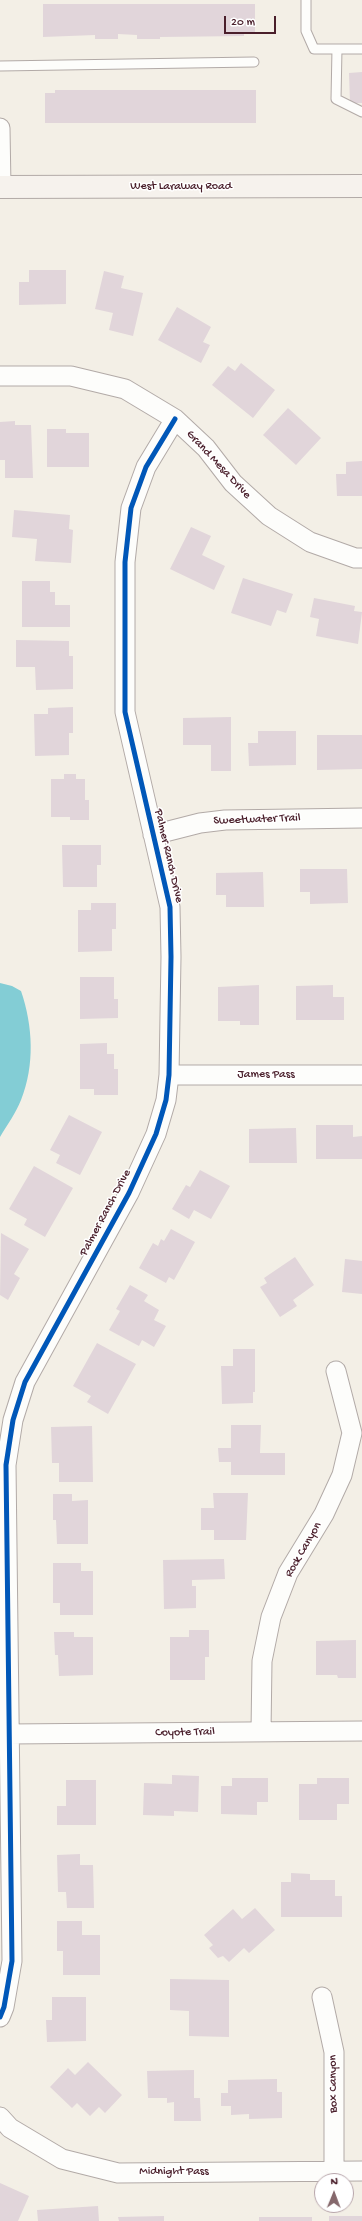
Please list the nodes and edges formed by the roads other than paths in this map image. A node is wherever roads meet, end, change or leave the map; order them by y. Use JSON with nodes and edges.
{"nodes":[{"id":1,"x":306,"y":0,"type":"edge"},
{"id":2,"x":337,"y":49,"type":"junction"},
{"id":3,"x":362,"y":49,"type":"edge"},
{"id":4,"x":254,"y":62,"type":"dead end"},
{"id":5,"x":0,"y":66,"type":"edge"},
{"id":6,"x":362,"y":112,"type":"edge"},
{"id":7,"x":0,"y":128,"type":"edge"},
{"id":8,"x":0,"y":133,"type":"edge"},
{"id":9,"x":362,"y":186,"type":"edge"},
{"id":10,"x":1,"y":187,"type":"edge"},
{"id":11,"x":0,"y":376,"type":"edge"},
{"id":12,"x":175,"y":419,"type":"junction"},
{"id":13,"x":362,"y":558,"type":"edge"},
{"id":14,"x":362,"y":818,"type":"edge"},
{"id":15,"x":153,"y":835,"type":"junction"},
{"id":16,"x":169,"y":1075,"type":"junction"},
{"id":17,"x":362,"y":1075,"type":"edge"},
{"id":18,"x":336,"y":1371,"type":"dead end"},
{"id":19,"x":362,"y":1731,"type":"edge"},
{"id":20,"x":261,"y":1732,"type":"junction"},
{"id":21,"x":8,"y":1734,"type":"junction"},
{"id":22,"x":322,"y":1997,"type":"dead end"},
{"id":23,"x":0,"y":2017,"type":"edge"},
{"id":24,"x":0,"y":2118,"type":"edge"},
{"id":25,"x":334,"y":2172,"type":"junction"},
{"id":26,"x":362,"y":2172,"type":"edge"}],
"edges":[{"from":1,"to":2,"type":"lane"},
{"from":2,"to":3,"type":"lane"},
{"from":2,"to":6,"type":"lane"},
{"from":4,"to":5,"type":"lane"},
{"from":7,"to":8,"type":"street"},
{"from":8,"to":10,"type":"street"},
{"from":9,"to":10,"type":"main road","name":"West Laraway Road"},
{"from":11,"to":12,"type":"street","name":"Grand Mesa Drive"},
{"from":12,"to":13,"type":"street","name":"Grand Mesa Drive"},
{"from":12,"to":15,"type":"street","name":"Palmer Ranch Drive"},
{"from":14,"to":15,"type":"street","name":"Sweetwater Trail"},
{"from":15,"to":16,"type":"street","name":"Palmer Ranch Drive"},
{"from":16,"to":17,"type":"street","name":"James Pass"},
{"from":16,"to":21,"type":"street","name":"Palmer Ranch Drive"},
{"from":18,"to":20,"type":"street","name":"Rock Canyon"},
{"from":19,"to":20,"type":"street","name":"Coyote Trail"},
{"from":20,"to":21,"type":"street","name":"Coyote Trail"},
{"from":21,"to":23,"type":"street","name":"Palmer Ranch Drive"},
{"from":22,"to":25,"type":"street","name":"Box Canyon"},
{"from":24,"to":25,"type":"street","name":"Midnight Pass"},
{"from":25,"to":26,"type":"street","name":"Midnight Pass"}]}
